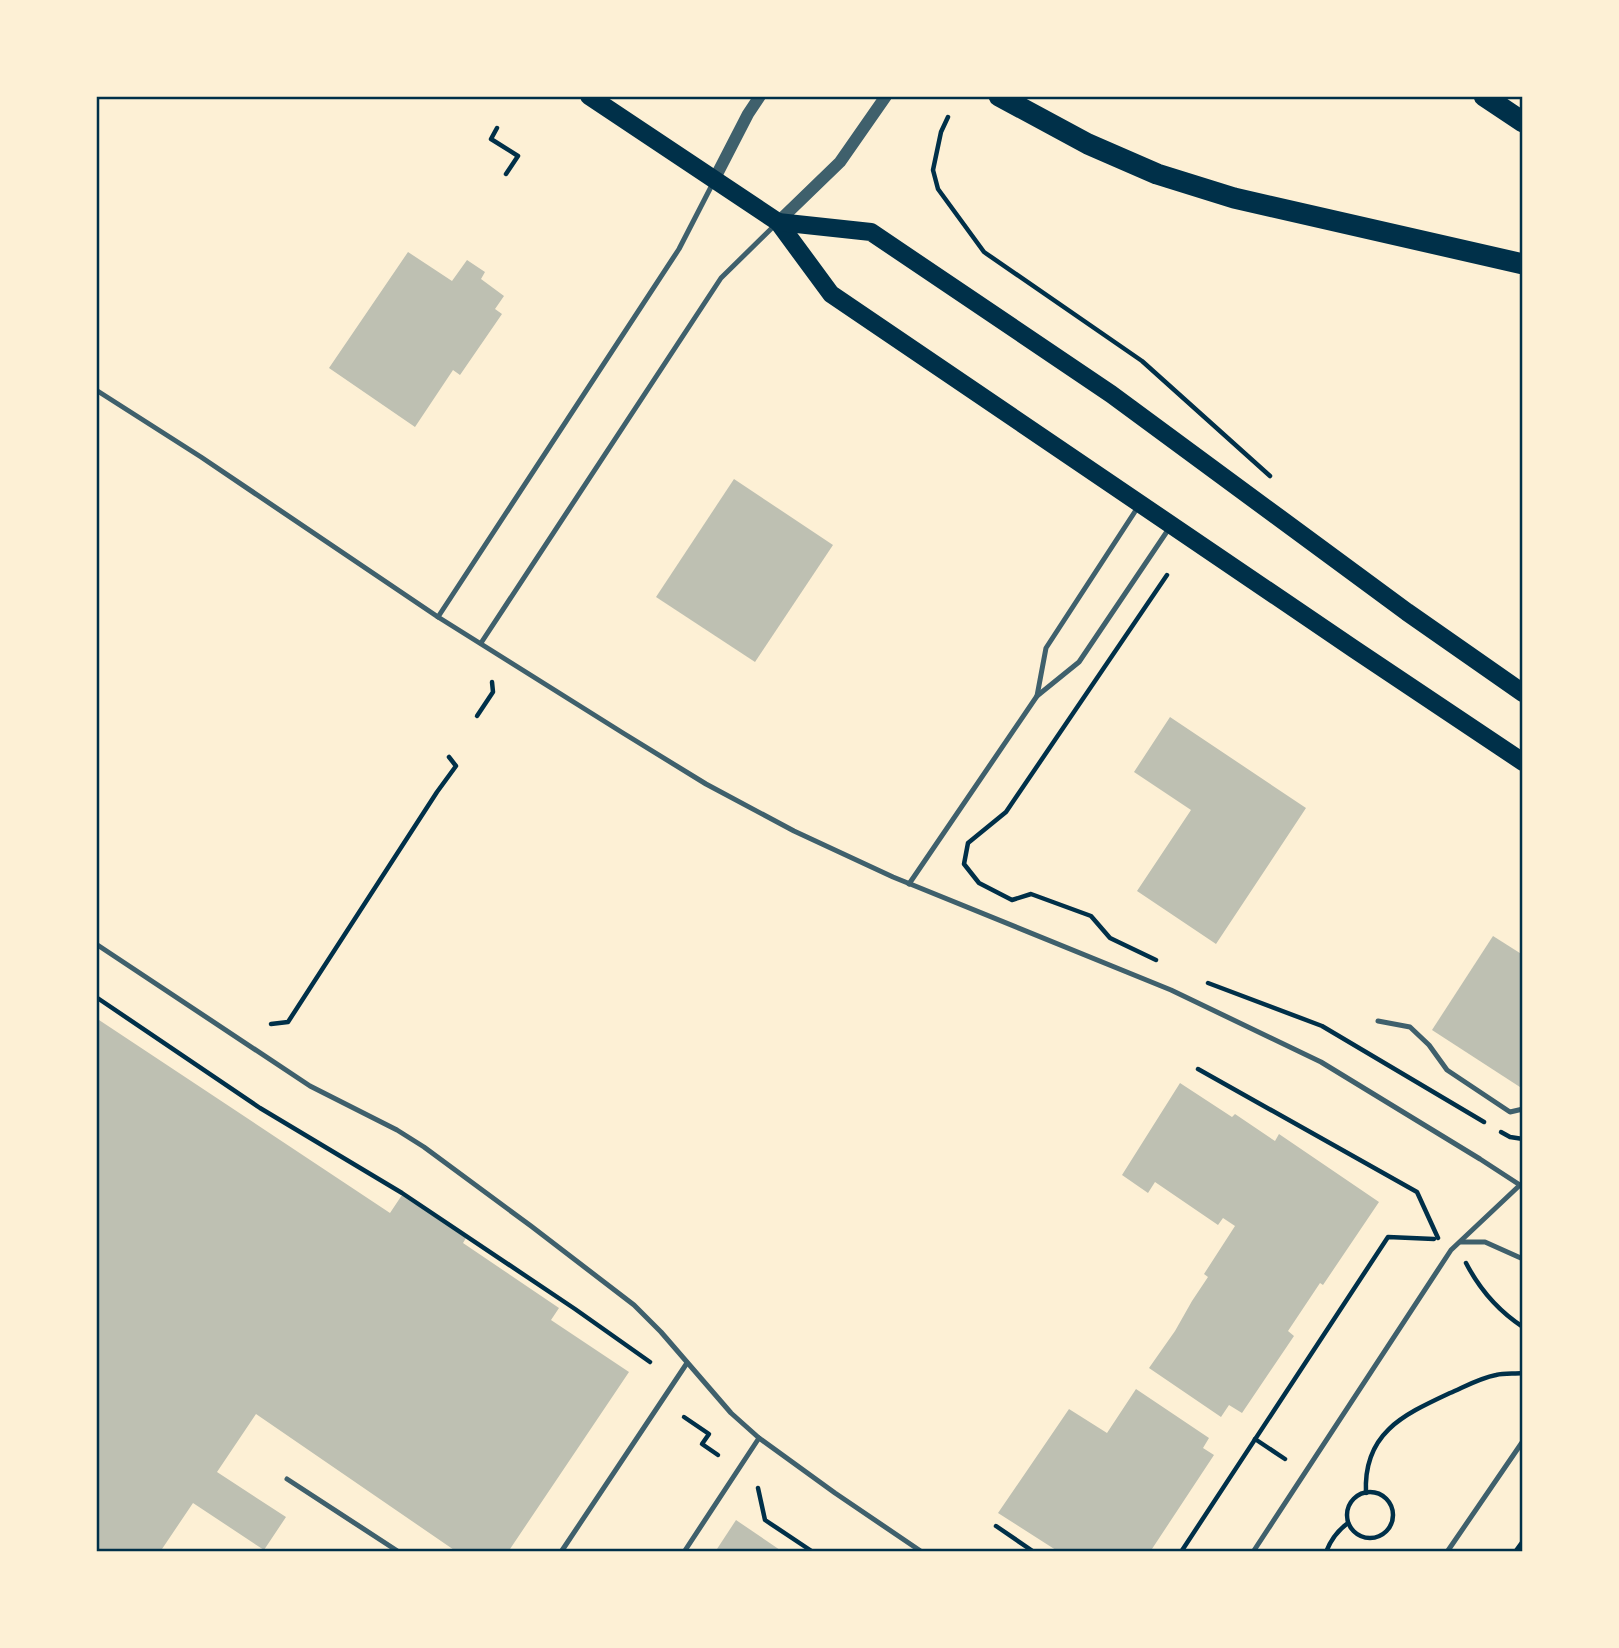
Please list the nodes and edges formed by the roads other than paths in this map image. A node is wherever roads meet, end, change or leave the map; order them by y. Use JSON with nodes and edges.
{"nodes":[{"id":1,"x":589,"y":96,"type":"edge"},
{"id":2,"x":760,"y":96,"type":"edge"},
{"id":3,"x":886,"y":96,"type":"edge"},
{"id":4,"x":999,"y":96,"type":"edge"},
{"id":5,"x":1485,"y":96,"type":"edge"},
{"id":6,"x":1523,"y":122,"type":"edge"},
{"id":7,"x":714,"y":180,"type":"junction"},
{"id":8,"x":778,"y":222,"type":"junction"},
{"id":9,"x":1523,"y":264,"type":"edge"},
{"id":10,"x":96,"y":390,"type":"edge"},
{"id":11,"x":1140,"y":503,"type":"junction"},
{"id":12,"x":1172,"y":525,"type":"junction"},
{"id":13,"x":438,"y":617,"type":"junction"},
{"id":14,"x":481,"y":643,"type":"junction"},
{"id":15,"x":1523,"y":693,"type":"edge"},
{"id":16,"x":1037,"y":696,"type":"junction"},
{"id":17,"x":1523,"y":762,"type":"edge"},
{"id":18,"x":909,"y":884,"type":"junction"},
{"id":19,"x":96,"y":944,"type":"edge"},
{"id":20,"x":1378,"y":1021,"type":"dead end"},
{"id":21,"x":1523,"y":1109,"type":"edge"},
{"id":22,"x":1522,"y":1185,"type":"edge"},
{"id":23,"x":1461,"y":1242,"type":"junction"},
{"id":24,"x":1523,"y":1259,"type":"edge"},
{"id":25,"x":687,"y":1363,"type":"junction"},
{"id":26,"x":759,"y":1438,"type":"junction"},
{"id":27,"x":1523,"y":1441,"type":"edge"},
{"id":28,"x":287,"y":1479,"type":"dead end"},
{"id":29,"x":399,"y":1552,"type":"edge"},
{"id":30,"x":561,"y":1552,"type":"edge"},
{"id":31,"x":684,"y":1552,"type":"edge"},
{"id":32,"x":922,"y":1552,"type":"edge"},
{"id":33,"x":1253,"y":1552,"type":"edge"},
{"id":34,"x":1447,"y":1552,"type":"edge"}],
"edges":[{"from":1,"to":7,"type":"main road"},
{"from":2,"to":7,"type":"street"},
{"from":3,"to":8,"type":"street"},
{"from":4,"to":9,"type":"highway"},
{"from":5,"to":6,"type":"highway"},
{"from":7,"to":8,"type":"main road"},
{"from":7,"to":13,"type":"lane"},
{"from":8,"to":11,"type":"main road"},
{"from":8,"to":14,"type":"lane"},
{"from":8,"to":15,"type":"main road"},
{"from":10,"to":13,"type":"lane"},
{"from":11,"to":12,"type":"main road"},
{"from":11,"to":16,"type":"lane"},
{"from":12,"to":16,"type":"lane"},
{"from":12,"to":17,"type":"main road"},
{"from":13,"to":14,"type":"lane"},
{"from":14,"to":18,"type":"lane"},
{"from":16,"to":18,"type":"lane"},
{"from":18,"to":22,"type":"lane"},
{"from":19,"to":25,"type":"lane"},
{"from":20,"to":21,"type":"lane"},
{"from":22,"to":23,"type":"lane"},
{"from":23,"to":24,"type":"lane"},
{"from":23,"to":33,"type":"lane"},
{"from":25,"to":26,"type":"lane"},
{"from":25,"to":30,"type":"lane"},
{"from":26,"to":31,"type":"lane"},
{"from":26,"to":32,"type":"lane"},
{"from":27,"to":34,"type":"lane"},
{"from":28,"to":29,"type":"lane"}]}
